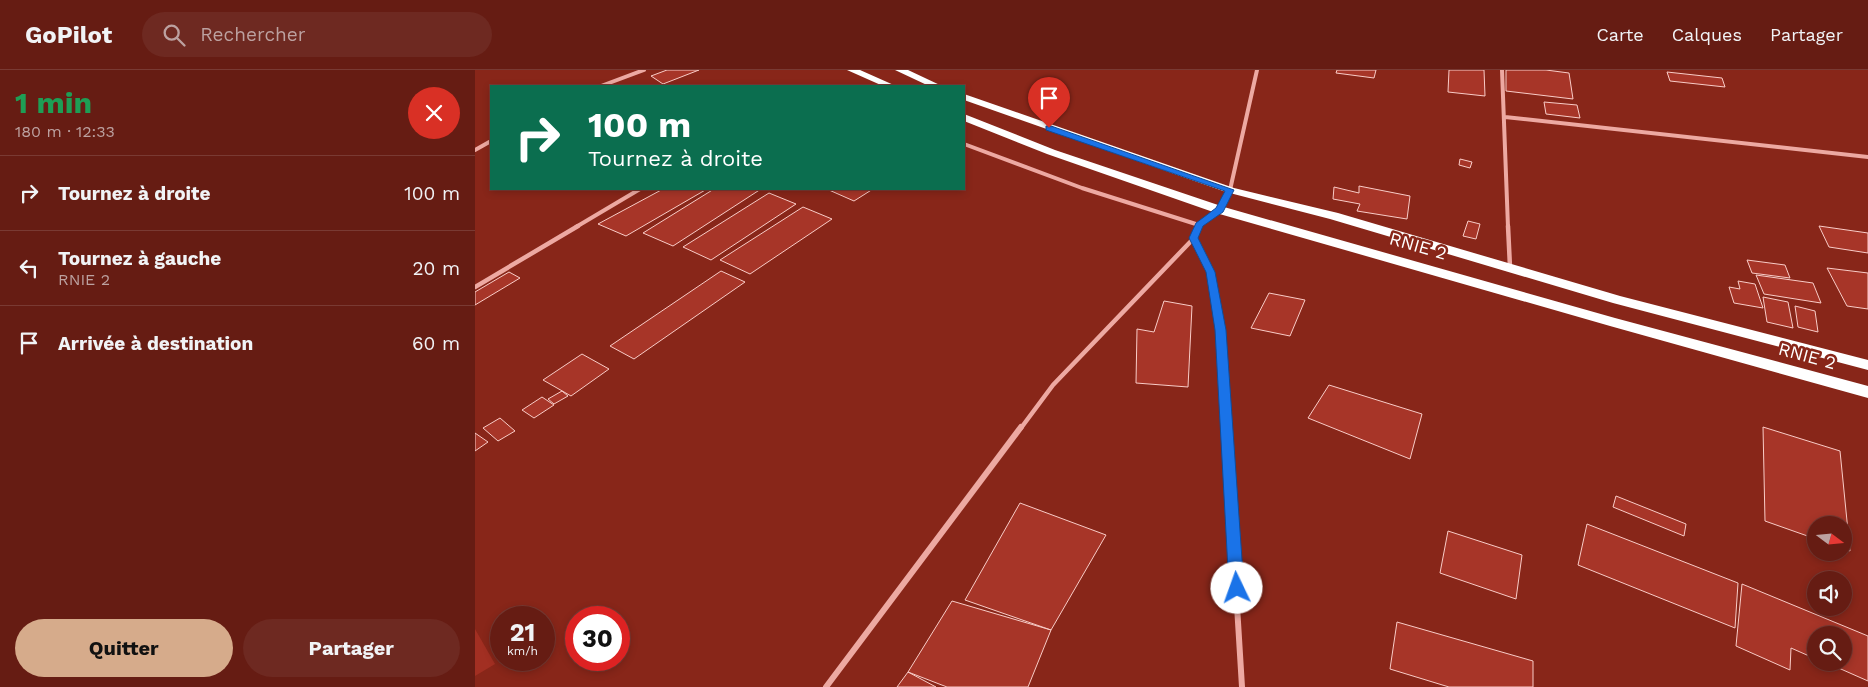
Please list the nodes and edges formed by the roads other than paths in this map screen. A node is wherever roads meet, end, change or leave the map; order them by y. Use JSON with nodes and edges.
{"nodes":[{"id":1,"x":644,"y":70,"type":"edge"},
{"id":2,"x":852,"y":70,"type":"edge"},
{"id":3,"x":900,"y":70,"type":"edge"},
{"id":4,"x":1257,"y":70,"type":"edge"},
{"id":5,"x":1502,"y":70,"type":"edge"},
{"id":6,"x":604,"y":85,"type":"edge"},
{"id":7,"x":889,"y":85,"type":"edge"},
{"id":8,"x":935,"y":85,"type":"edge"},
{"id":9,"x":965,"y":97,"type":"edge"},
{"id":10,"x":965,"y":117,"type":"edge"},
{"id":11,"x":1505,"y":117,"type":"junction"},
{"id":12,"x":490,"y":142,"type":"edge"},
{"id":13,"x":965,"y":144,"type":"edge"},
{"id":14,"x":475,"y":150,"type":"edge"},
{"id":15,"x":1868,"y":158,"type":"edge"},
{"id":16,"x":638,"y":190,"type":"edge"},
{"id":17,"x":1230,"y":190,"type":"junction"},
{"id":18,"x":1219,"y":210,"type":"junction"},
{"id":19,"x":1199,"y":224,"type":"junction"},
{"id":20,"x":1194,"y":238,"type":"junction"},
{"id":21,"x":1510,"y":267,"type":"junction"},
{"id":22,"x":475,"y":287,"type":"edge"},
{"id":23,"x":1868,"y":365,"type":"edge"},
{"id":24,"x":1868,"y":392,"type":"edge"},
{"id":25,"x":826,"y":687,"type":"edge"},
{"id":26,"x":1243,"y":687,"type":"edge"}],
"edges":[{"from":1,"to":6,"type":"street"},
{"from":2,"to":7,"type":"highway"},
{"from":3,"to":8,"type":"highway"},
{"from":4,"to":17,"type":"street"},
{"from":5,"to":11,"type":"street"},
{"from":9,"to":17,"type":"highway","name":"RNIE 2","number":"RNIE 2"},
{"from":10,"to":18,"type":"highway","name":"RNIE 2","number":"RNIE 2"},
{"from":11,"to":15,"type":"street"},
{"from":11,"to":21,"type":"street"},
{"from":12,"to":14,"type":"street"},
{"from":13,"to":19,"type":"street"},
{"from":16,"to":22,"type":"street"},
{"from":17,"to":18,"type":"street"},
{"from":17,"to":21,"type":"highway","name":"RNIE 2","number":"RNIE 2"},
{"from":18,"to":19,"type":"street"},
{"from":18,"to":24,"type":"highway","name":"RNIE 2","number":"RNIE 2"},
{"from":19,"to":20,"type":"street"},
{"from":20,"to":25,"type":"street"},
{"from":20,"to":26,"type":"street"},
{"from":21,"to":23,"type":"highway","name":"RNIE 2","number":"RNIE 2"}]}
